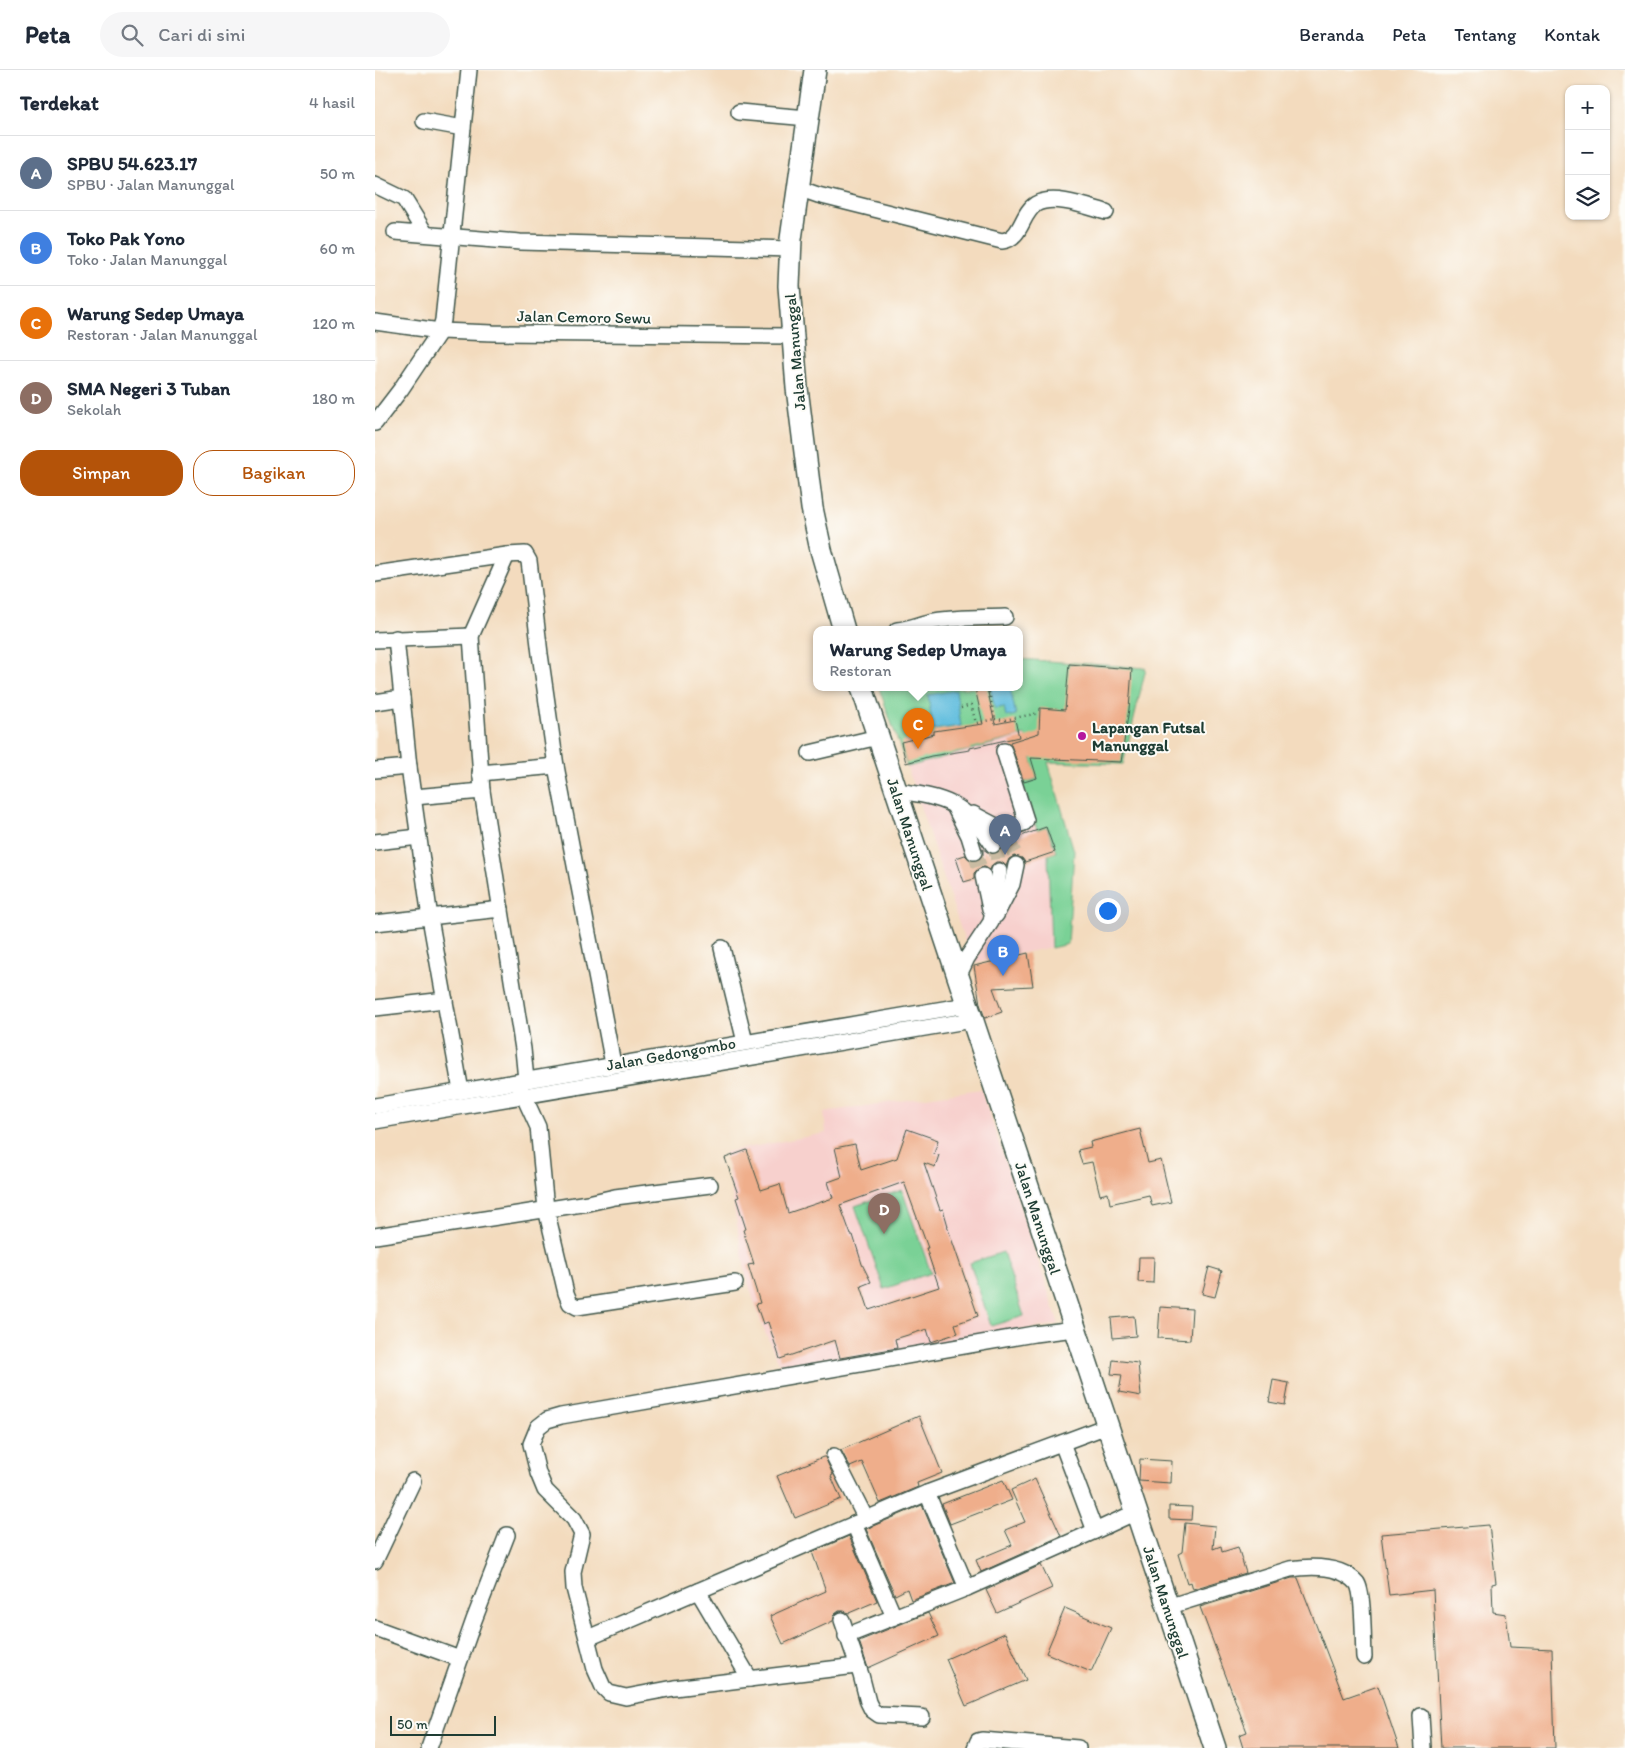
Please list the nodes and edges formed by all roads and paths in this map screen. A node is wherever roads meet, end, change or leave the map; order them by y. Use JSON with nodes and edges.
{"nodes":[{"id":1,"x":469,"y":70,"type":"edge"},
{"id":2,"x":815,"y":70,"type":"edge"},
{"id":3,"x":739,"y":112,"type":"dead end"},
{"id":4,"x":808,"y":118,"type":"junction"},
{"id":5,"x":424,"y":122,"type":"dead end"},
{"id":6,"x":463,"y":128,"type":"junction"},
{"id":7,"x":375,"y":186,"type":"edge"},
{"id":8,"x":798,"y":188,"type":"junction"},
{"id":9,"x":1106,"y":212,"type":"dead end"},
{"id":10,"x":395,"y":232,"type":"dead end"},
{"id":11,"x":425,"y":233,"type":"junction"},
{"id":12,"x":451,"y":235,"type":"junction"},
{"id":13,"x":790,"y":249,"type":"junction"},
{"id":14,"x":375,"y":322,"type":"edge"},
{"id":15,"x":440,"y":331,"type":"junction"},
{"id":16,"x":793,"y":336,"type":"junction"},
{"id":17,"x":375,"y":423,"type":"edge"},
{"id":18,"x":507,"y":555,"type":"junction"},
{"id":19,"x":375,"y":574,"type":"edge"},
{"id":20,"x":1005,"y":617,"type":"dead end"},
{"id":21,"x":843,"y":626,"type":"edge"},
{"id":22,"x":917,"y":626,"type":"edge"},
{"id":23,"x":471,"y":636,"type":"junction"},
{"id":24,"x":396,"y":638,"type":"junction"},
{"id":25,"x":375,"y":640,"type":"edge"},
{"id":26,"x":863,"y":691,"type":"edge"},
{"id":27,"x":989,"y":691,"type":"edge"},
{"id":28,"x":402,"y":698,"type":"junction"},
{"id":29,"x":375,"y":702,"type":"edge"},
{"id":30,"x":961,"y":708,"type":"dead end"},
{"id":31,"x":1039,"y":713,"type":"dead end"},
{"id":32,"x":995,"y":719,"type":"junction"},
{"id":33,"x":878,"y":736,"type":"junction"},
{"id":34,"x":1004,"y":751,"type":"dead end"},
{"id":35,"x":811,"y":753,"type":"dead end"},
{"id":36,"x":409,"y":766,"type":"junction"},
{"id":37,"x":556,"y":766,"type":"junction"},
{"id":38,"x":375,"y":770,"type":"edge"},
{"id":39,"x":480,"y":773,"type":"junction"},
{"id":40,"x":482,"y":791,"type":"junction"},
{"id":41,"x":896,"y":791,"type":"junction"},
{"id":42,"x":414,"y":798,"type":"junction"},
{"id":43,"x":954,"y":805,"type":"junction"},
{"id":44,"x":419,"y":837,"type":"junction"},
{"id":45,"x":375,"y":842,"type":"edge"},
{"id":46,"x":974,"y":852,"type":"tunnel mouth"},
{"id":47,"x":1016,"y":865,"type":"tunnel mouth"},
{"id":48,"x":999,"y":871,"type":"tunnel mouth"},
{"id":49,"x":983,"y":876,"type":"tunnel mouth"},
{"id":50,"x":501,"y":909,"type":"junction"},
{"id":51,"x":430,"y":918,"type":"junction"},
{"id":52,"x":991,"y":922,"type":"junction"},
{"id":53,"x":375,"y":924,"type":"edge"},
{"id":54,"x":721,"y":948,"type":"dead end"},
{"id":55,"x":958,"y":977,"type":"junction"},
{"id":56,"x":445,"y":1000,"type":"junction"},
{"id":57,"x":375,"y":1008,"type":"edge"},
{"id":58,"x":969,"y":1012,"type":"junction"},
{"id":59,"x":745,"y":1042,"type":"junction"},
{"id":60,"x":613,"y":1064,"type":"junction"},
{"id":61,"x":522,"y":1080,"type":"junction"},
{"id":62,"x":461,"y":1091,"type":"junction"},
{"id":63,"x":523,"y":1097,"type":"junction"},
{"id":64,"x":375,"y":1106,"type":"edge"},
{"id":65,"x":375,"y":1121,"type":"edge"},
{"id":66,"x":710,"y":1185,"type":"dead end"},
{"id":67,"x":546,"y":1210,"type":"junction"},
{"id":68,"x":375,"y":1236,"type":"edge"},
{"id":69,"x":735,"y":1283,"type":"dead end"},
{"id":70,"x":1075,"y":1329,"type":"junction"},
{"id":71,"x":1107,"y":1426,"type":"junction"},
{"id":72,"x":1061,"y":1443,"type":"junction"},
{"id":73,"x":834,"y":1456,"type":"dead end"},
{"id":74,"x":413,"y":1481,"type":"dead end"},
{"id":75,"x":927,"y":1493,"type":"junction"},
{"id":76,"x":1136,"y":1512,"type":"junction"},
{"id":77,"x":860,"y":1521,"type":"junction"},
{"id":78,"x":1095,"y":1531,"type":"junction"},
{"id":79,"x":507,"y":1535,"type":"dead end"},
{"id":80,"x":375,"y":1561,"type":"edge"},
{"id":81,"x":967,"y":1588,"type":"junction"},
{"id":82,"x":698,"y":1591,"type":"junction"},
{"id":83,"x":1168,"y":1608,"type":"junction"},
{"id":84,"x":895,"y":1617,"type":"junction"},
{"id":85,"x":842,"y":1620,"type":"dead end"},
{"id":86,"x":375,"y":1628,"type":"edge"},
{"id":87,"x":846,"y":1636,"type":"junction"},
{"id":88,"x":588,"y":1638,"type":"junction"},
{"id":89,"x":1364,"y":1657,"type":"dead end"},
{"id":90,"x":460,"y":1659,"type":"junction"},
{"id":91,"x":856,"y":1666,"type":"junction"},
{"id":92,"x":750,"y":1679,"type":"junction"},
{"id":93,"x":1421,"y":1716,"type":"dead end"},
{"id":94,"x":922,"y":1717,"type":"dead end"},
{"id":95,"x":429,"y":1748,"type":"edge"},
{"id":96,"x":975,"y":1748,"type":"edge"},
{"id":97,"x":1079,"y":1748,"type":"edge"},
{"id":98,"x":1215,"y":1748,"type":"edge"},
{"id":99,"x":1423,"y":1748,"type":"edge"}],
"edges":[{"from":1,"to":6,"type":"street"},
{"from":2,"to":4,"type":"highway","name":"Jalan Manunggal"},
{"from":3,"to":4,"type":"street"},
{"from":4,"to":8,"type":"highway","name":"Jalan Manunggal"},
{"from":5,"to":6,"type":"street"},
{"from":6,"to":12,"type":"street"},
{"from":7,"to":11,"type":"street"},
{"from":8,"to":9,"type":"street"},
{"from":8,"to":13,"type":"highway","name":"Jalan Manunggal"},
{"from":10,"to":11,"type":"street"},
{"from":11,"to":12,"type":"street"},
{"from":12,"to":13,"type":"street"},
{"from":12,"to":15,"type":"street"},
{"from":13,"to":16,"type":"highway","name":"Jalan Manunggal"},
{"from":14,"to":15,"type":"street","name":"Jalan Cemoro Sewu"},
{"from":15,"to":16,"type":"street","name":"Jalan Cemoro Sewu"},
{"from":15,"to":17,"type":"street"},
{"from":16,"to":21,"type":"highway","name":"Jalan Manunggal"},
{"from":18,"to":19,"type":"street"},
{"from":18,"to":23,"type":"street"},
{"from":18,"to":37,"type":"street"},
{"from":20,"to":22,"type":"street"},
{"from":23,"to":24,"type":"street"},
{"from":23,"to":39,"type":"street"},
{"from":24,"to":25,"type":"street"},
{"from":24,"to":28,"type":"street"},
{"from":26,"to":33,"type":"highway","name":"Jalan Manunggal"},
{"from":27,"to":32,"type":"path"},
{"from":28,"to":29,"type":"street"},
{"from":28,"to":36,"type":"street"},
{"from":30,"to":32,"type":"path"},
{"from":31,"to":32,"type":"path"},
{"from":33,"to":35,"type":"street"},
{"from":33,"to":41,"type":"highway","name":"Jalan Manunggal"},
{"from":34,"to":43,"type":"street"},
{"from":36,"to":38,"type":"street"},
{"from":36,"to":42,"type":"street"},
{"from":37,"to":39,"type":"street"},
{"from":37,"to":60,"type":"street"},
{"from":39,"to":40,"type":"street"},
{"from":40,"to":42,"type":"street"},
{"from":40,"to":50,"type":"street"},
{"from":41,"to":43,"type":"street"},
{"from":41,"to":55,"type":"highway","name":"Jalan Manunggal"},
{"from":42,"to":44,"type":"street"},
{"from":43,"to":46,"type":"street"},
{"from":44,"to":45,"type":"street"},
{"from":44,"to":51,"type":"street"},
{"from":47,"to":52,"type":"street"},
{"from":48,"to":52,"type":"street"},
{"from":49,"to":52,"type":"street"},
{"from":50,"to":51,"type":"street"},
{"from":50,"to":61,"type":"street"},
{"from":51,"to":53,"type":"street"},
{"from":51,"to":56,"type":"street"},
{"from":52,"to":55,"type":"street"},
{"from":54,"to":59,"type":"street"},
{"from":55,"to":58,"type":"highway","name":"Jalan Manunggal"},
{"from":56,"to":57,"type":"street"},
{"from":56,"to":62,"type":"street"},
{"from":58,"to":59,"type":"street","name":"Jalan Gedongombo"},
{"from":58,"to":63,"type":"street","name":"Jalan Gedongombo"},
{"from":58,"to":70,"type":"highway","name":"Jalan Manunggal"},
{"from":59,"to":60,"type":"street","name":"Jalan Gedongombo"},
{"from":60,"to":61,"type":"street","name":"Jalan Gedongombo"},
{"from":61,"to":62,"type":"street","name":"Jalan Gedongombo"},
{"from":61,"to":63,"type":"street"},
{"from":62,"to":64,"type":"street","name":"Jalan Gedongombo"},
{"from":63,"to":65,"type":"street","name":"Jalan Gedongombo"},
{"from":63,"to":67,"type":"street"},
{"from":66,"to":67,"type":"street"},
{"from":67,"to":68,"type":"street"},
{"from":67,"to":69,"type":"street"},
{"from":70,"to":71,"type":"highway","name":"Jalan Manunggal"},
{"from":70,"to":88,"type":"street"},
{"from":71,"to":72,"type":"street"},
{"from":71,"to":76,"type":"highway","name":"Jalan Manunggal"},
{"from":72,"to":75,"type":"street"},
{"from":72,"to":78,"type":"street"},
{"from":73,"to":77,"type":"street"},
{"from":74,"to":80,"type":"street"},
{"from":75,"to":77,"type":"street"},
{"from":75,"to":81,"type":"street"},
{"from":76,"to":78,"type":"street"},
{"from":76,"to":83,"type":"highway","name":"Jalan Manunggal"},
{"from":77,"to":82,"type":"street"},
{"from":77,"to":84,"type":"street"},
{"from":78,"to":81,"type":"street"},
{"from":79,"to":90,"type":"street"},
{"from":81,"to":84,"type":"street"},
{"from":82,"to":88,"type":"street"},
{"from":82,"to":92,"type":"street"},
{"from":83,"to":89,"type":"street"},
{"from":83,"to":98,"type":"highway","name":"Jalan Manunggal"},
{"from":84,"to":87,"type":"street"},
{"from":85,"to":87,"type":"street"},
{"from":86,"to":90,"type":"street"},
{"from":87,"to":91,"type":"street"},
{"from":88,"to":92,"type":"street"},
{"from":90,"to":95,"type":"street"},
{"from":91,"to":92,"type":"street"},
{"from":91,"to":94,"type":"street"},
{"from":93,"to":99,"type":"street"},
{"from":96,"to":97,"type":"street"}]}
